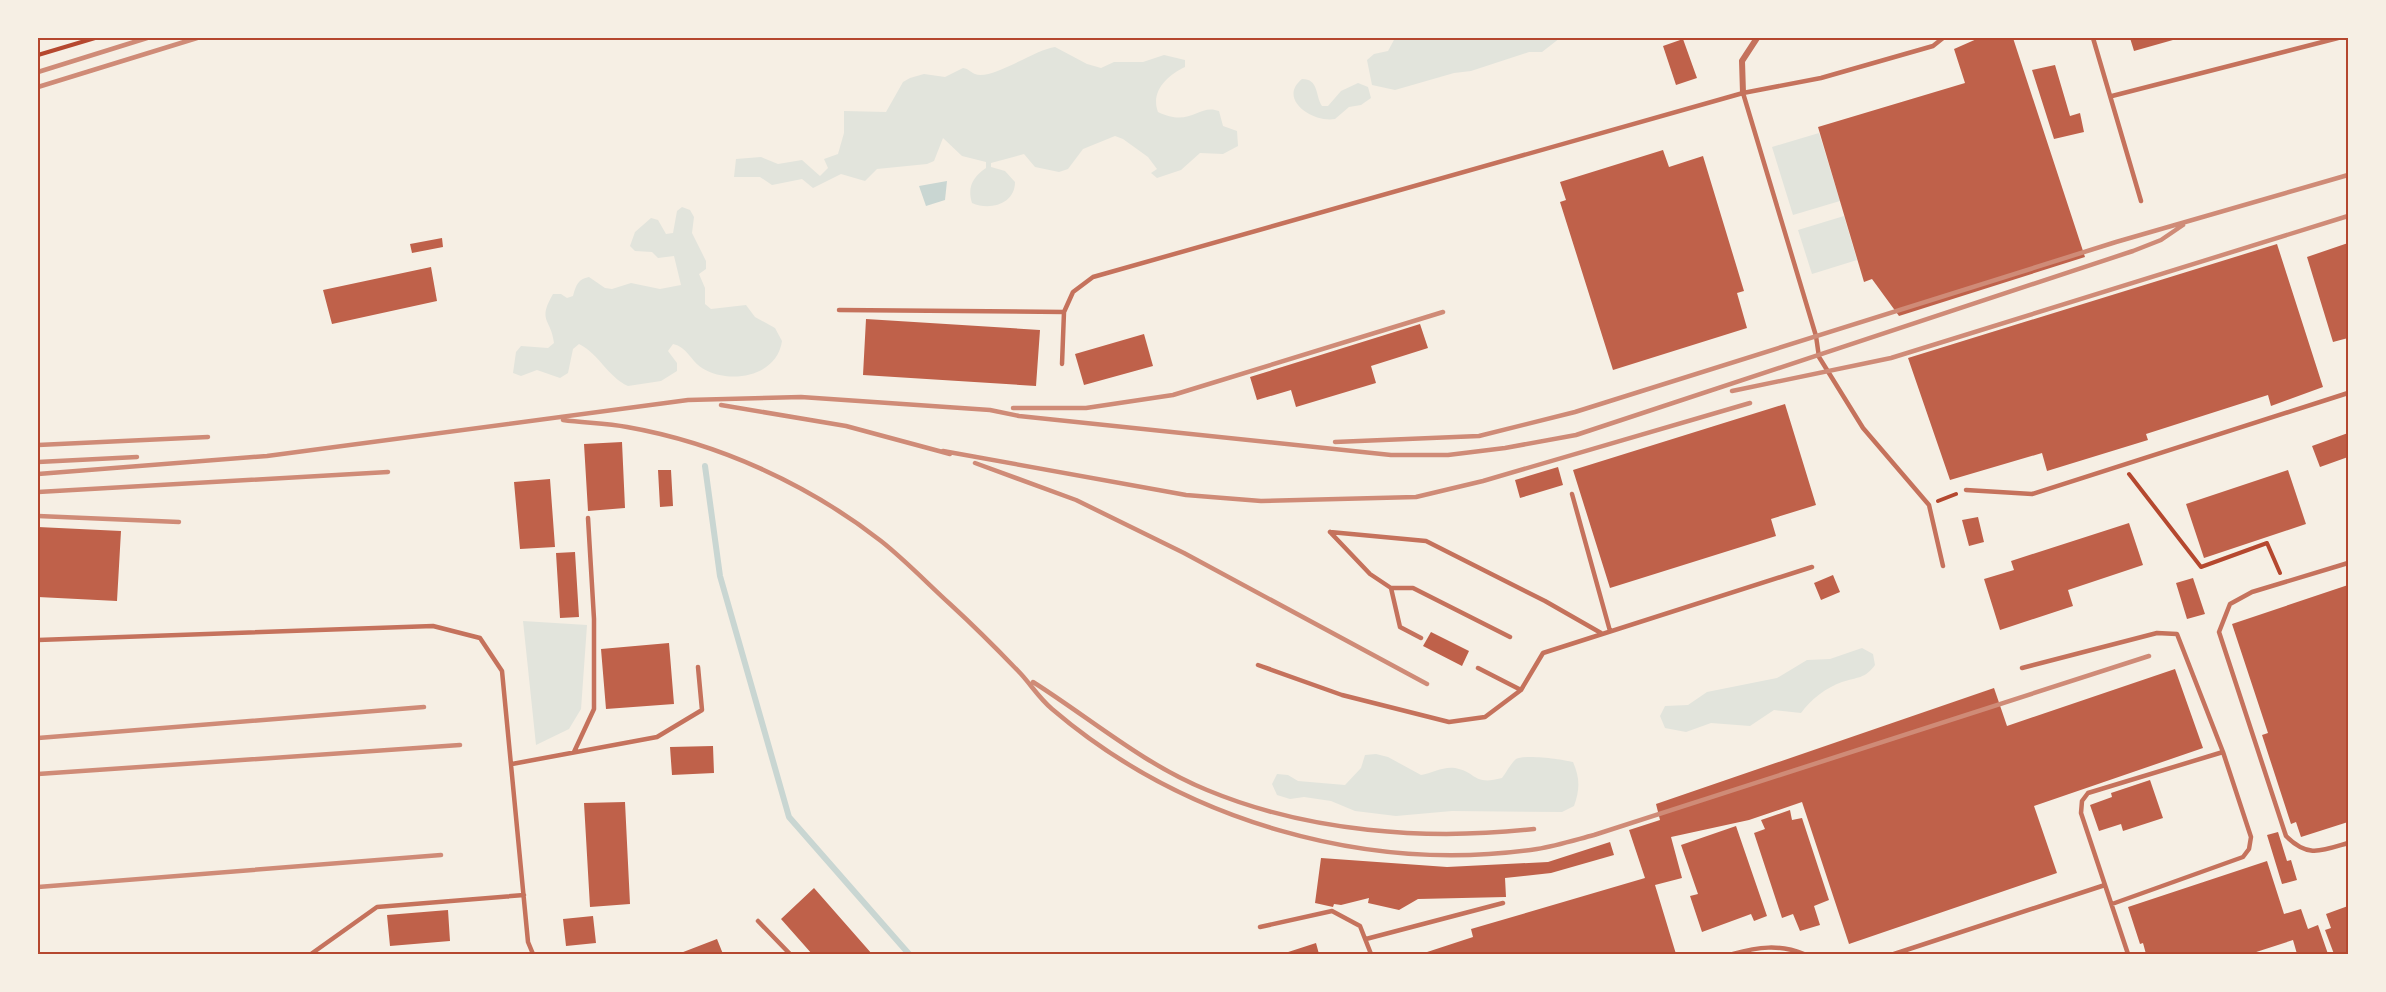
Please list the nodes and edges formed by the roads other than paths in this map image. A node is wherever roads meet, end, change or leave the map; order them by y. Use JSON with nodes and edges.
{"nodes":[{"id":1,"x":1757,"y":38,"type":"edge"},
{"id":2,"x":1943,"y":38,"type":"edge"},
{"id":3,"x":2093,"y":38,"type":"edge"},
{"id":4,"x":2338,"y":38,"type":"edge"},
{"id":5,"x":1743,"y":93,"type":"junction"},
{"id":6,"x":2112,"y":96,"type":"junction"},
{"id":7,"x":2141,"y":201,"type":"dead end"},
{"id":8,"x":839,"y":310,"type":"dead end"},
{"id":9,"x":1064,"y":312,"type":"junction"},
{"id":10,"x":1062,"y":364,"type":"dead end"},
{"id":11,"x":2349,"y":393,"type":"edge"},
{"id":12,"x":1966,"y":490,"type":"road end"},
{"id":13,"x":1572,"y":494,"type":"dead end"},
{"id":14,"x":588,"y":518,"type":"dead end"},
{"id":15,"x":2349,"y":562,"type":"edge"},
{"id":16,"x":1942,"y":566,"type":"dead end"},
{"id":17,"x":1812,"y":567,"type":"dead end"},
{"id":18,"x":1391,"y":588,"type":"junction"},
{"id":19,"x":1610,"y":631,"type":"junction"},
{"id":20,"x":1601,"y":633,"type":"junction"},
{"id":21,"x":1510,"y":637,"type":"dead end"},
{"id":22,"x":1421,"y":638,"type":"dead end"},
{"id":23,"x":38,"y":640,"type":"edge"},
{"id":24,"x":1258,"y":665,"type":"dead end"},
{"id":25,"x":698,"y":667,"type":"dead end"},
{"id":26,"x":1478,"y":668,"type":"dead end"},
{"id":27,"x":2022,"y":668,"type":"dead end"},
{"id":28,"x":1521,"y":690,"type":"junction"},
{"id":29,"x":573,"y":752,"type":"junction"},
{"id":30,"x":2223,"y":752,"type":"junction"},
{"id":31,"x":512,"y":764,"type":"junction"},
{"id":32,"x":2349,"y":843,"type":"edge"},
{"id":33,"x":2105,"y":885,"type":"junction"},
{"id":34,"x":524,"y":895,"type":"junction"},
{"id":35,"x":1503,"y":903,"type":"dead end"},
{"id":36,"x":2112,"y":904,"type":"junction"},
{"id":37,"x":758,"y":921,"type":"dead end"},
{"id":38,"x":1260,"y":927,"type":"dead end"},
{"id":39,"x":1366,"y":939,"type":"junction"},
{"id":40,"x":311,"y":954,"type":"edge"},
{"id":41,"x":533,"y":954,"type":"edge"},
{"id":42,"x":790,"y":954,"type":"edge"},
{"id":43,"x":1371,"y":954,"type":"edge"},
{"id":44,"x":1733,"y":954,"type":"edge"},
{"id":45,"x":1804,"y":954,"type":"edge"},
{"id":46,"x":1894,"y":954,"type":"edge"},
{"id":47,"x":2128,"y":954,"type":"edge"}],
"edges":[{"from":1,"to":5,"type":"street"},
{"from":2,"to":5,"type":"lane"},
{"from":3,"to":6,"type":"lane"},
{"from":4,"to":6,"type":"lane"},
{"from":5,"to":9,"type":"lane"},
{"from":5,"to":16,"type":"lane"},
{"from":6,"to":7,"type":"lane"},
{"from":8,"to":9,"type":"lane"},
{"from":9,"to":10,"type":"lane"},
{"from":11,"to":12,"type":"lane"},
{"from":13,"to":19,"type":"lane"},
{"from":14,"to":29,"type":"lane"},
{"from":15,"to":32,"type":"lane"},
{"from":17,"to":19,"type":"lane"},
{"from":18,"to":20,"type":"lane"},
{"from":18,"to":21,"type":"lane"},
{"from":18,"to":22,"type":"lane"},
{"from":19,"to":20,"type":"lane"},
{"from":20,"to":28,"type":"lane"},
{"from":23,"to":31,"type":"lane"},
{"from":24,"to":28,"type":"lane"},
{"from":25,"to":29,"type":"lane"},
{"from":26,"to":28,"type":"lane"},
{"from":27,"to":30,"type":"lane"},
{"from":29,"to":31,"type":"lane"},
{"from":30,"to":33,"type":"lane"},
{"from":30,"to":36,"type":"lane"},
{"from":31,"to":34,"type":"lane"},
{"from":33,"to":36,"type":"lane"},
{"from":33,"to":46,"type":"lane"},
{"from":34,"to":40,"type":"lane"},
{"from":34,"to":41,"type":"lane"},
{"from":35,"to":39,"type":"lane"},
{"from":36,"to":47,"type":"lane"},
{"from":37,"to":42,"type":"lane"},
{"from":38,"to":39,"type":"lane"},
{"from":39,"to":43,"type":"lane"},
{"from":44,"to":45,"type":"lane"}]}
